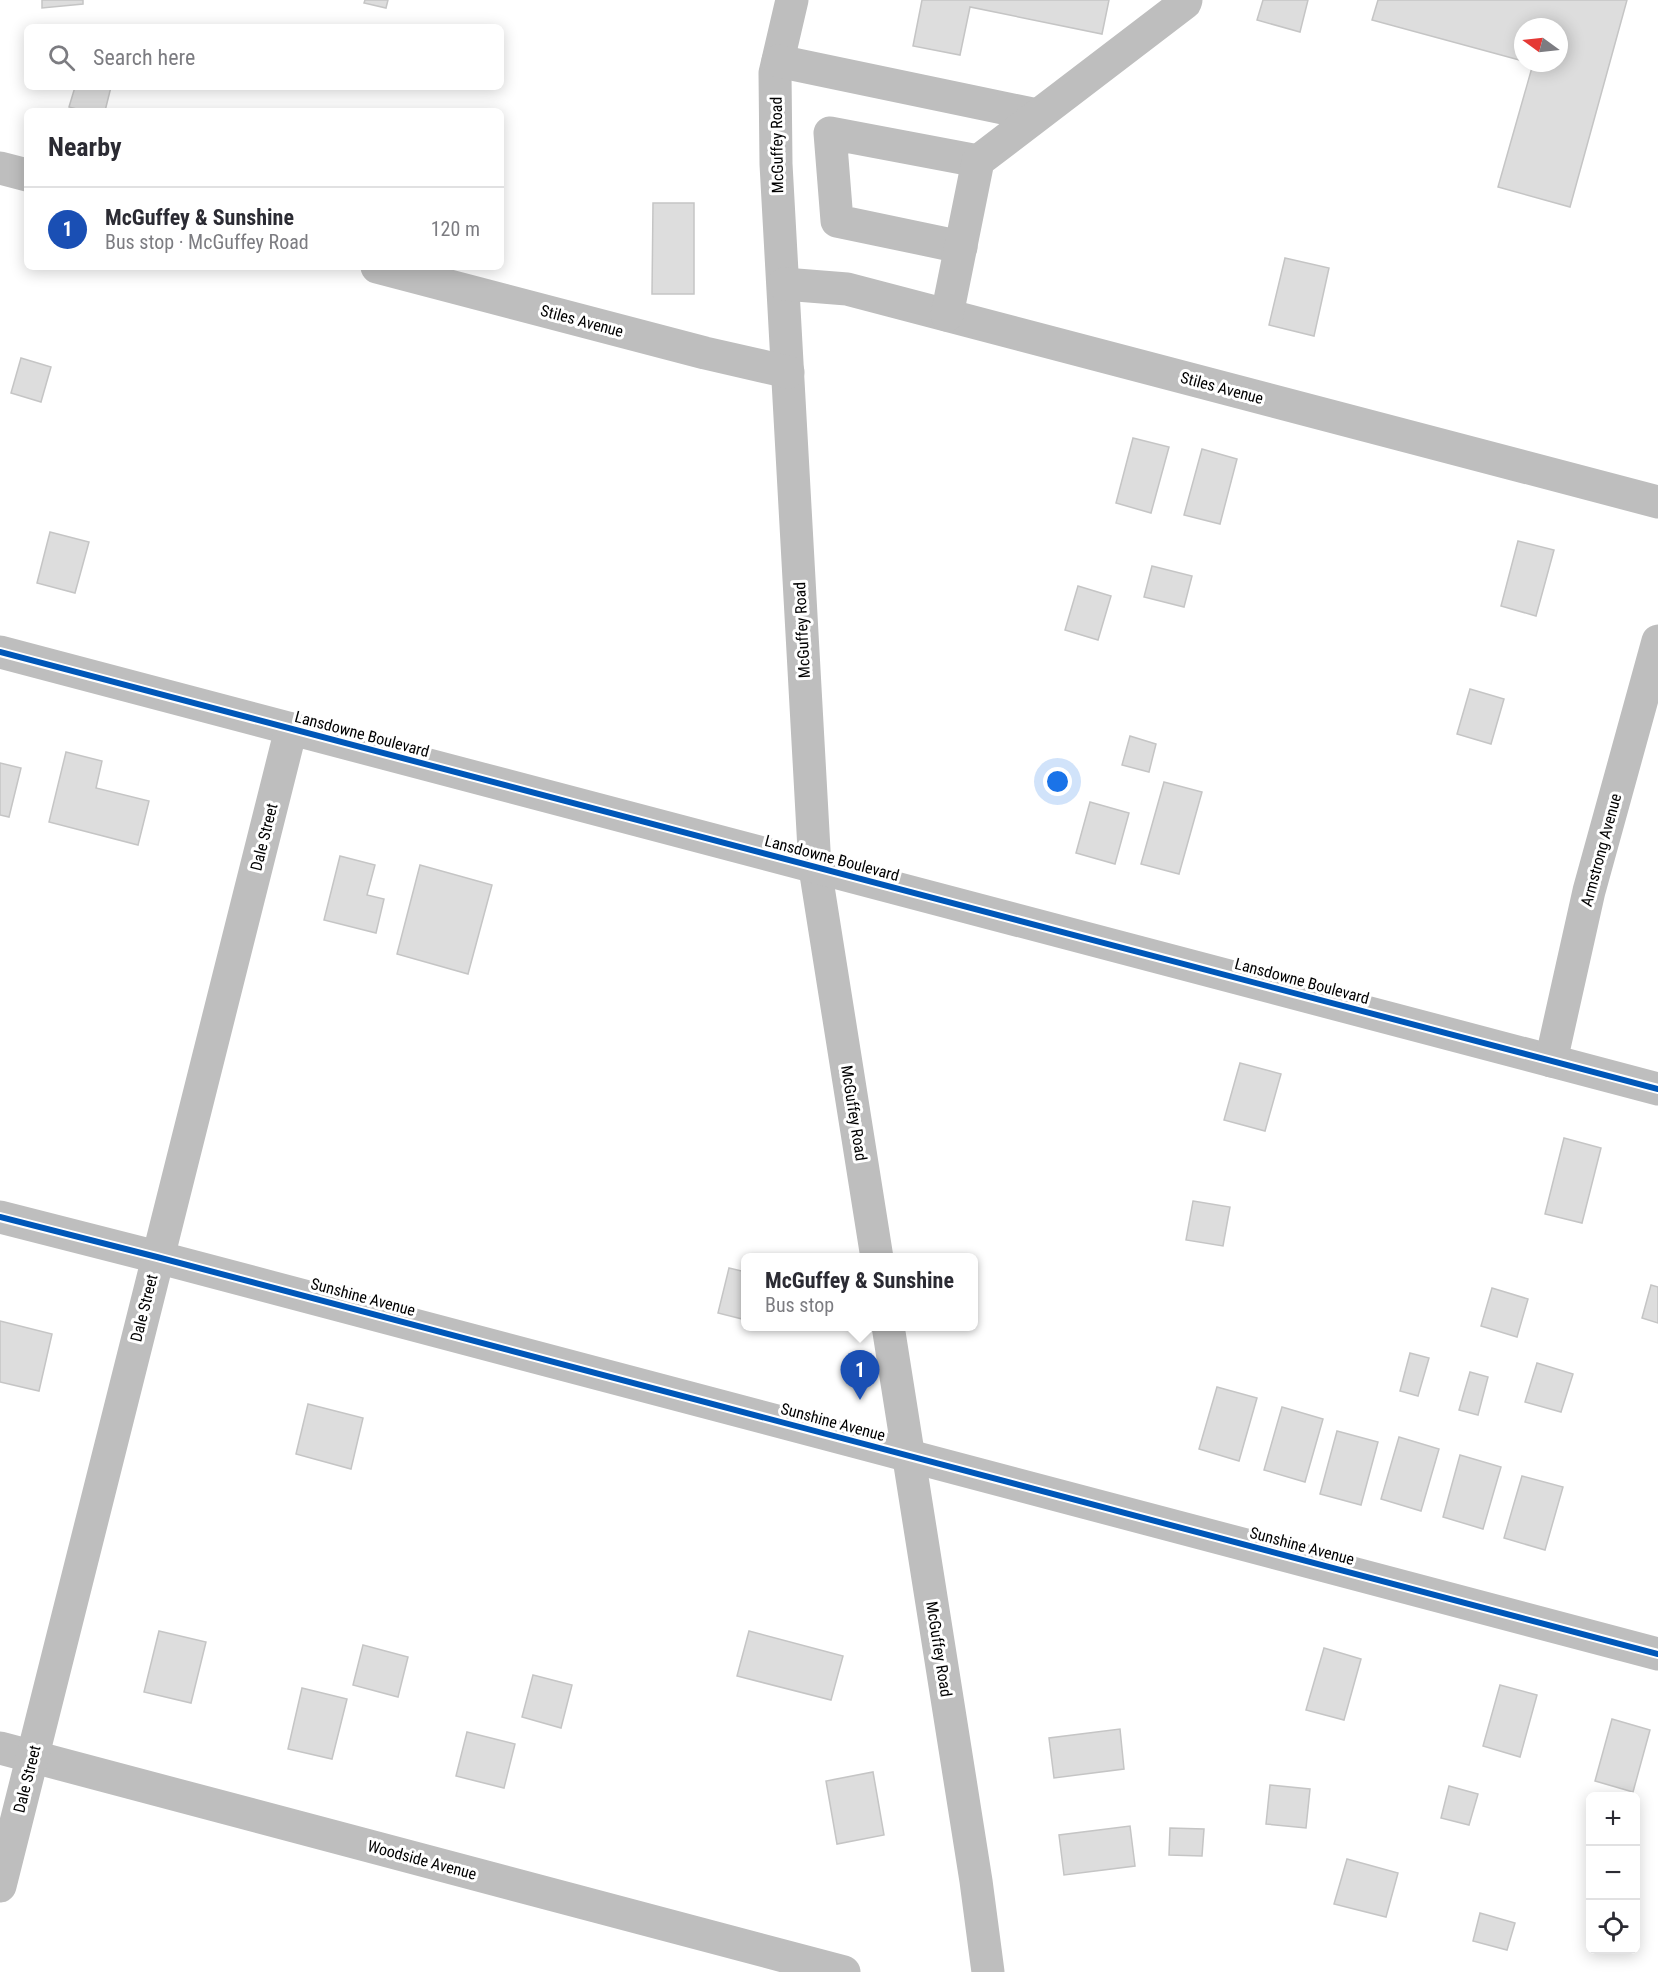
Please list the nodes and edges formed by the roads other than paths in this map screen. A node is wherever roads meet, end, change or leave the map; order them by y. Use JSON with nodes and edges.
{"nodes":[{"id":1,"x":792,"y":0,"type":"edge"},
{"id":2,"x":1180,"y":1,"type":"edge"},
{"id":3,"x":778,"y":62,"type":"junction"},
{"id":4,"x":1036,"y":115,"type":"junction"},
{"id":5,"x":978,"y":161,"type":"junction"},
{"id":6,"x":0,"y":168,"type":"edge"},
{"id":7,"x":24,"y":174,"type":"edge"},
{"id":8,"x":960,"y":247,"type":"junction"},
{"id":9,"x":388,"y":270,"type":"edge"},
{"id":10,"x":784,"y":284,"type":"junction"},
{"id":11,"x":947,"y":315,"type":"junction"},
{"id":12,"x":788,"y":372,"type":"junction"},
{"id":13,"x":1658,"y":502,"type":"edge"},
{"id":14,"x":1658,"y":641,"type":"edge"},
{"id":15,"x":0,"y":652,"type":"edge"},
{"id":16,"x":291,"y":729,"type":"junction"},
{"id":17,"x":815,"y":868,"type":"junction"},
{"id":18,"x":1551,"y":1061,"type":"junction"},
{"id":19,"x":1658,"y":1089,"type":"edge"},
{"id":20,"x":0,"y":1217,"type":"edge"},
{"id":21,"x":876,"y":1253,"type":"edge"},
{"id":22,"x":157,"y":1257,"type":"junction"},
{"id":23,"x":889,"y":1331,"type":"edge"},
{"id":24,"x":909,"y":1456,"type":"junction"},
{"id":25,"x":1658,"y":1654,"type":"edge"},
{"id":26,"x":0,"y":1748,"type":"edge"},
{"id":27,"x":33,"y":1756,"type":"junction"},
{"id":28,"x":0,"y":1887,"type":"edge"},
{"id":29,"x":844,"y":1972,"type":"edge"},
{"id":30,"x":988,"y":1972,"type":"edge"}],
"edges":[{"from":1,"to":3,"type":"street","name":"McGuffey Road"},
{"from":2,"to":4,"type":"street"},
{"from":3,"to":4,"type":"street"},
{"from":3,"to":10,"type":"street","name":"McGuffey Road"},
{"from":4,"to":5,"type":"street"},
{"from":5,"to":8,"type":"street"},
{"from":5,"to":8,"type":"street"},
{"from":6,"to":7,"type":"street"},
{"from":8,"to":11,"type":"street"},
{"from":9,"to":12,"type":"street","name":"Stiles Avenue"},
{"from":10,"to":11,"type":"street","name":"Stiles Avenue"},
{"from":10,"to":12,"type":"street","name":"McGuffey Road"},
{"from":11,"to":13,"type":"street","name":"Stiles Avenue"},
{"from":12,"to":17,"type":"street","name":"McGuffey Road"},
{"from":14,"to":18,"type":"street","name":"Armstrong Avenue"},
{"from":15,"to":16,"type":"street","name":"Lansdowne Boulevard"},
{"from":16,"to":17,"type":"street","name":"Lansdowne Boulevard"},
{"from":16,"to":22,"type":"street","name":"Dale Street"},
{"from":17,"to":18,"type":"street","name":"Lansdowne Boulevard"},
{"from":17,"to":21,"type":"street","name":"McGuffey Road"},
{"from":18,"to":19,"type":"street","name":"Lansdowne Boulevard"},
{"from":20,"to":22,"type":"street","name":"Sunshine Avenue"},
{"from":22,"to":24,"type":"street","name":"Sunshine Avenue"},
{"from":22,"to":27,"type":"street","name":"Dale Street"},
{"from":23,"to":24,"type":"street","name":"McGuffey Road"},
{"from":24,"to":25,"type":"street","name":"Sunshine Avenue"},
{"from":24,"to":30,"type":"street","name":"McGuffey Road"},
{"from":26,"to":27,"type":"street","name":"Woodside Avenue"},
{"from":27,"to":28,"type":"street","name":"Dale Street"},
{"from":27,"to":29,"type":"street","name":"Woodside Avenue"}]}
